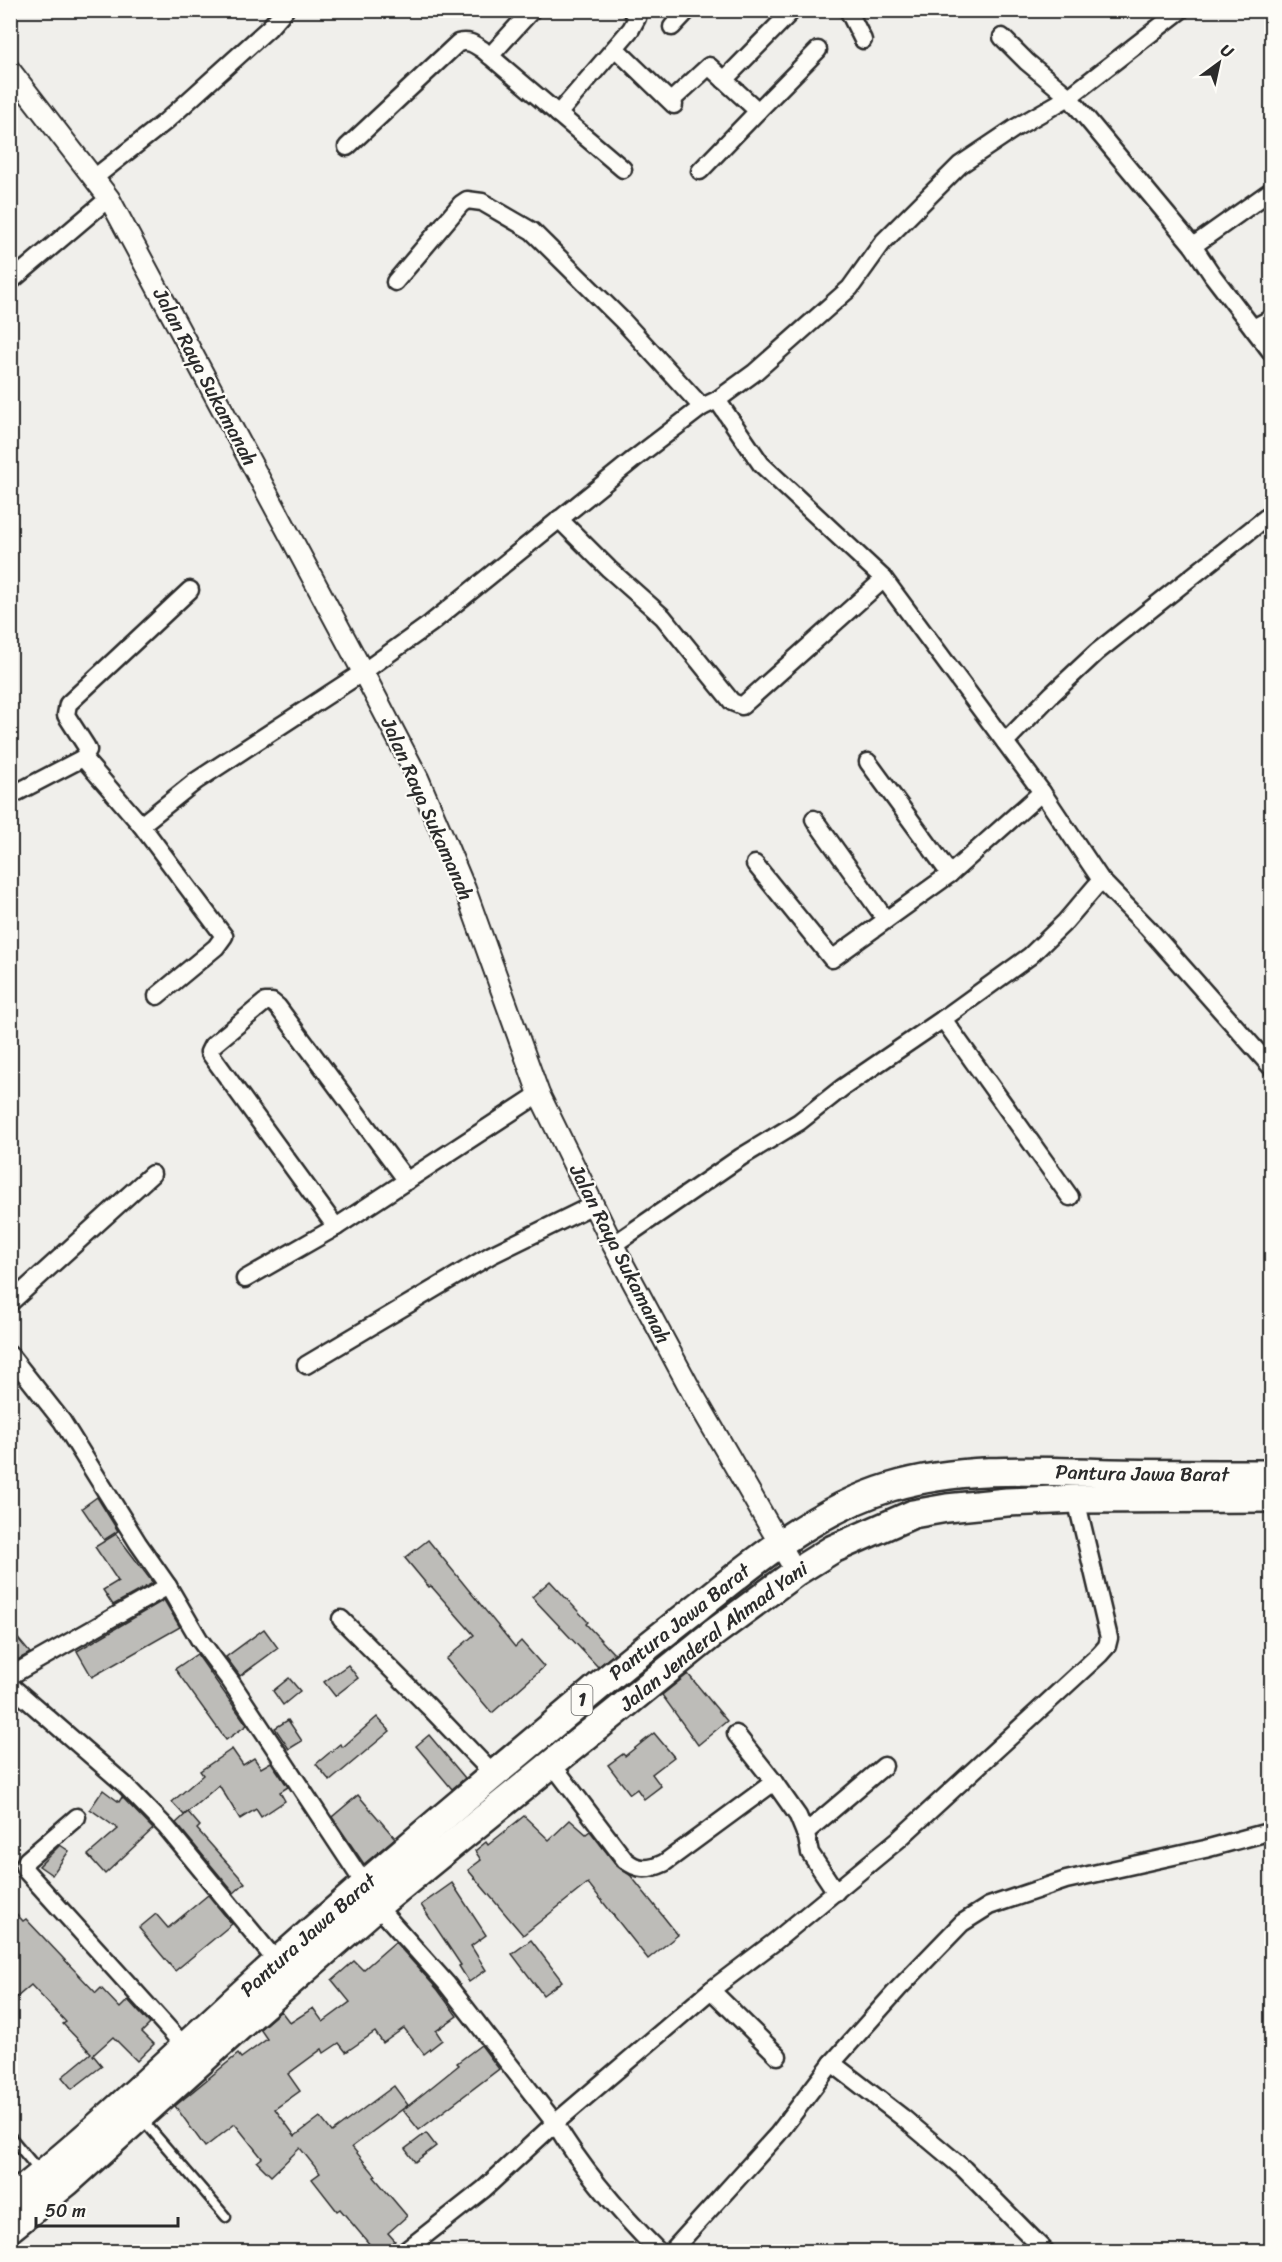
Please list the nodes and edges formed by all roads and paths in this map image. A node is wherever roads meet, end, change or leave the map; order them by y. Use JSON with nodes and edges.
{"nodes":[{"id":1,"x":285,"y":10,"type":"edge"},
{"id":2,"x":532,"y":10,"type":"edge"},
{"id":3,"x":631,"y":10,"type":"edge"},
{"id":4,"x":688,"y":10,"type":"edge"},
{"id":5,"x":848,"y":10,"type":"edge"},
{"id":6,"x":1181,"y":10,"type":"edge"},
{"id":7,"x":790,"y":13,"type":"dead end"},
{"id":8,"x":672,"y":27,"type":"dead end"},
{"id":9,"x":1002,"y":37,"type":"dead end"},
{"id":10,"x":863,"y":40,"type":"dead end"},
{"id":11,"x":615,"y":48,"type":"junction"},
{"id":12,"x":818,"y":50,"type":"dead end"},
{"id":13,"x":490,"y":56,"type":"junction"},
{"id":14,"x":10,"y":70,"type":"edge"},
{"id":15,"x":724,"y":80,"type":"junction"},
{"id":16,"x":1069,"y":97,"type":"junction"},
{"id":17,"x":758,"y":111,"type":"junction"},
{"id":18,"x":558,"y":114,"type":"junction"},
{"id":19,"x":347,"y":147,"type":"dead end"},
{"id":20,"x":623,"y":169,"type":"dead end"},
{"id":21,"x":700,"y":171,"type":"dead end"},
{"id":22,"x":94,"y":178,"type":"junction"},
{"id":23,"x":1272,"y":190,"type":"edge"},
{"id":24,"x":109,"y":198,"type":"junction"},
{"id":25,"x":1193,"y":246,"type":"junction"},
{"id":26,"x":10,"y":282,"type":"edge"},
{"id":27,"x":395,"y":282,"type":"dead end"},
{"id":28,"x":1272,"y":318,"type":"edge"},
{"id":29,"x":1254,"y":328,"type":"junction"},
{"id":30,"x":1272,"y":353,"type":"edge"},
{"id":31,"x":710,"y":404,"type":"junction"},
{"id":32,"x":1272,"y":513,"type":"edge"},
{"id":33,"x":559,"y":519,"type":"junction"},
{"id":34,"x":884,"y":579,"type":"junction"},
{"id":35,"x":190,"y":590,"type":"dead end"},
{"id":36,"x":363,"y":672,"type":"junction"},
{"id":37,"x":1005,"y":742,"type":"junction"},
{"id":38,"x":83,"y":758,"type":"junction"},
{"id":39,"x":868,"y":762,"type":"dead end"},
{"id":40,"x":1042,"y":792,"type":"junction"},
{"id":41,"x":10,"y":796,"type":"edge"},
{"id":42,"x":814,"y":819,"type":"dead end"},
{"id":43,"x":141,"y":825,"type":"junction"},
{"id":44,"x":755,"y":864,"type":"dead end"},
{"id":45,"x":950,"y":874,"type":"junction"},
{"id":46,"x":1101,"y":880,"type":"junction"},
{"id":47,"x":886,"y":920,"type":"junction"},
{"id":48,"x":157,"y":996,"type":"dead end"},
{"id":49,"x":944,"y":1019,"type":"junction"},
{"id":50,"x":1272,"y":1068,"type":"edge"},
{"id":51,"x":539,"y":1094,"type":"junction"},
{"id":52,"x":152,"y":1174,"type":"dead end"},
{"id":53,"x":407,"y":1181,"type":"junction"},
{"id":54,"x":1070,"y":1197,"type":"dead end"},
{"id":55,"x":593,"y":1205,"type":"junction"},
{"id":56,"x":336,"y":1227,"type":"junction"},
{"id":57,"x":613,"y":1245,"type":"junction"},
{"id":58,"x":245,"y":1279,"type":"dead end"},
{"id":59,"x":10,"y":1303,"type":"edge"},
{"id":60,"x":10,"y":1355,"type":"edge"},
{"id":61,"x":306,"y":1365,"type":"dead end"},
{"id":62,"x":1272,"y":1474,"type":"edge"},
{"id":63,"x":1272,"y":1498,"type":"edge"},
{"id":64,"x":1076,"y":1499,"type":"junction"},
{"id":65,"x":779,"y":1544,"type":"junction"},
{"id":66,"x":796,"y":1572,"type":"junction"},
{"id":67,"x":168,"y":1586,"type":"junction"},
{"id":68,"x":341,"y":1619,"type":"dead end"},
{"id":69,"x":10,"y":1676,"type":"edge"},
{"id":70,"x":10,"y":1685,"type":"edge"},
{"id":71,"x":736,"y":1734,"type":"dead end"},
{"id":72,"x":552,"y":1764,"type":"junction"},
{"id":73,"x":884,"y":1766,"type":"dead end"},
{"id":74,"x":494,"y":1775,"type":"junction"},
{"id":75,"x":774,"y":1782,"type":"junction"},
{"id":76,"x":77,"y":1817,"type":"dead end"},
{"id":77,"x":1272,"y":1831,"type":"edge"},
{"id":78,"x":805,"y":1833,"type":"junction"},
{"id":79,"x":836,"y":1892,"type":"junction"},
{"id":80,"x":371,"y":1896,"type":"junction"},
{"id":81,"x":277,"y":1962,"type":"junction"},
{"id":82,"x":711,"y":1990,"type":"junction"},
{"id":83,"x":186,"y":2048,"type":"junction"},
{"id":84,"x":778,"y":2056,"type":"dead end"},
{"id":85,"x":832,"y":2063,"type":"junction"},
{"id":86,"x":140,"y":2115,"type":"junction"},
{"id":87,"x":555,"y":2123,"type":"junction"},
{"id":88,"x":10,"y":2136,"type":"edge"},
{"id":89,"x":43,"y":2175,"type":"junction"},
{"id":90,"x":10,"y":2200,"type":"edge"},
{"id":91,"x":226,"y":2217,"type":"dead end"},
{"id":92,"x":10,"y":2229,"type":"edge"},
{"id":93,"x":404,"y":2252,"type":"edge"},
{"id":94,"x":659,"y":2252,"type":"edge"},
{"id":95,"x":671,"y":2252,"type":"edge"},
{"id":96,"x":1046,"y":2252,"type":"edge"}],
"edges":[{"from":1,"to":22,"type":"street"},
{"from":2,"to":13,"type":"street"},
{"from":3,"to":11,"type":"street"},
{"from":4,"to":8,"type":"street"},
{"from":5,"to":10,"type":"street"},
{"from":6,"to":16,"type":"street"},
{"from":7,"to":15,"type":"street"},
{"from":9,"to":16,"type":"street"},
{"from":11,"to":15,"type":"street"},
{"from":11,"to":18,"type":"street"},
{"from":12,"to":17,"type":"street"},
{"from":13,"to":18,"type":"street"},
{"from":13,"to":19,"type":"street"},
{"from":14,"to":22,"type":"street","name":"Jalan Raya Sukamanah"},
{"from":15,"to":17,"type":"street"},
{"from":16,"to":25,"type":"street"},
{"from":16,"to":31,"type":"street"},
{"from":17,"to":21,"type":"street"},
{"from":18,"to":20,"type":"street"},
{"from":22,"to":24,"type":"street","name":"Jalan Raya Sukamanah"},
{"from":23,"to":25,"type":"street"},
{"from":24,"to":26,"type":"street"},
{"from":24,"to":36,"type":"street","name":"Jalan Raya Sukamanah"},
{"from":25,"to":29,"type":"street"},
{"from":27,"to":31,"type":"street"},
{"from":28,"to":29,"type":"street"},
{"from":29,"to":30,"type":"street"},
{"from":31,"to":33,"type":"street"},
{"from":31,"to":34,"type":"street"},
{"from":32,"to":37,"type":"street"},
{"from":33,"to":34,"type":"street"},
{"from":33,"to":36,"type":"street"},
{"from":34,"to":37,"type":"street"},
{"from":35,"to":38,"type":"street"},
{"from":36,"to":43,"type":"street"},
{"from":36,"to":51,"type":"street","name":"Jalan Raya Sukamanah"},
{"from":37,"to":40,"type":"street"},
{"from":38,"to":41,"type":"street"},
{"from":38,"to":43,"type":"street"},
{"from":39,"to":45,"type":"street"},
{"from":40,"to":45,"type":"street"},
{"from":40,"to":46,"type":"street"},
{"from":42,"to":47,"type":"street"},
{"from":43,"to":48,"type":"street"},
{"from":44,"to":47,"type":"street"},
{"from":45,"to":47,"type":"street"},
{"from":46,"to":49,"type":"street"},
{"from":46,"to":50,"type":"street"},
{"from":49,"to":54,"type":"street"},
{"from":49,"to":57,"type":"street"},
{"from":51,"to":53,"type":"street"},
{"from":51,"to":55,"type":"street","name":"Jalan Raya Sukamanah"},
{"from":52,"to":59,"type":"street"},
{"from":53,"to":56,"type":"street"},
{"from":53,"to":56,"type":"street"},
{"from":55,"to":57,"type":"street","name":"Jalan Raya Sukamanah"},
{"from":55,"to":61,"type":"street"},
{"from":56,"to":58,"type":"street"},
{"from":57,"to":65,"type":"street","name":"Jalan Raya Sukamanah"},
{"from":60,"to":67,"type":"street"},
{"from":62,"to":65,"type":"highway","name":"Pantura Jawa Barat","number":"1"},
{"from":63,"to":64,"type":"highway","name":"Jalan Jenderal Ahmad Yani","number":"1"},
{"from":64,"to":66,"type":"highway","name":"Jalan Jenderal Ahmad Yani","number":"1"},
{"from":64,"to":79,"type":"street"},
{"from":65,"to":66,"type":"street","name":"Jalan Raya Sukamanah"},
{"from":65,"to":74,"type":"highway","name":"Pantura Jawa Barat","number":"1"},
{"from":66,"to":72,"type":"highway","name":"Jalan Jenderal Ahmad Yani","number":"1"},
{"from":67,"to":69,"type":"street"},
{"from":67,"to":80,"type":"street"},
{"from":68,"to":74,"type":"street"},
{"from":70,"to":81,"type":"street"},
{"from":71,"to":75,"type":"street"},
{"from":72,"to":75,"type":"street"},
{"from":72,"to":80,"type":"highway","name":"Jalan Jenderal Ahmad Yani","number":"1"},
{"from":73,"to":78,"type":"street"},
{"from":74,"to":80,"type":"highway","name":"Pantura Jawa Barat","number":"1"},
{"from":75,"to":78,"type":"street"},
{"from":76,"to":83,"type":"street"},
{"from":77,"to":85,"type":"street"},
{"from":78,"to":79,"type":"street"},
{"from":79,"to":82,"type":"street"},
{"from":80,"to":81,"type":"highway","name":"Pantura Jawa Barat","number":"1"},
{"from":80,"to":86,"type":"highway","name":"Jalan Jenderal Ahmad Yani","number":"1"},
{"from":80,"to":87,"type":"street"},
{"from":81,"to":83,"type":"highway","name":"Pantura Jawa Barat","number":"1"},
{"from":82,"to":84,"type":"street"},
{"from":82,"to":87,"type":"street"},
{"from":83,"to":89,"type":"highway","name":"Pantura Jawa Barat","number":"1"},
{"from":85,"to":95,"type":"street"},
{"from":85,"to":96,"type":"street"},
{"from":86,"to":91,"type":"lane"},
{"from":86,"to":92,"type":"highway","name":"Jalan Jenderal Ahmad Yani","number":"1"},
{"from":87,"to":93,"type":"street"},
{"from":87,"to":94,"type":"street"},
{"from":88,"to":89,"type":"lane"},
{"from":89,"to":90,"type":"highway","name":"Pantura Jawa Barat","number":"1"}]}
